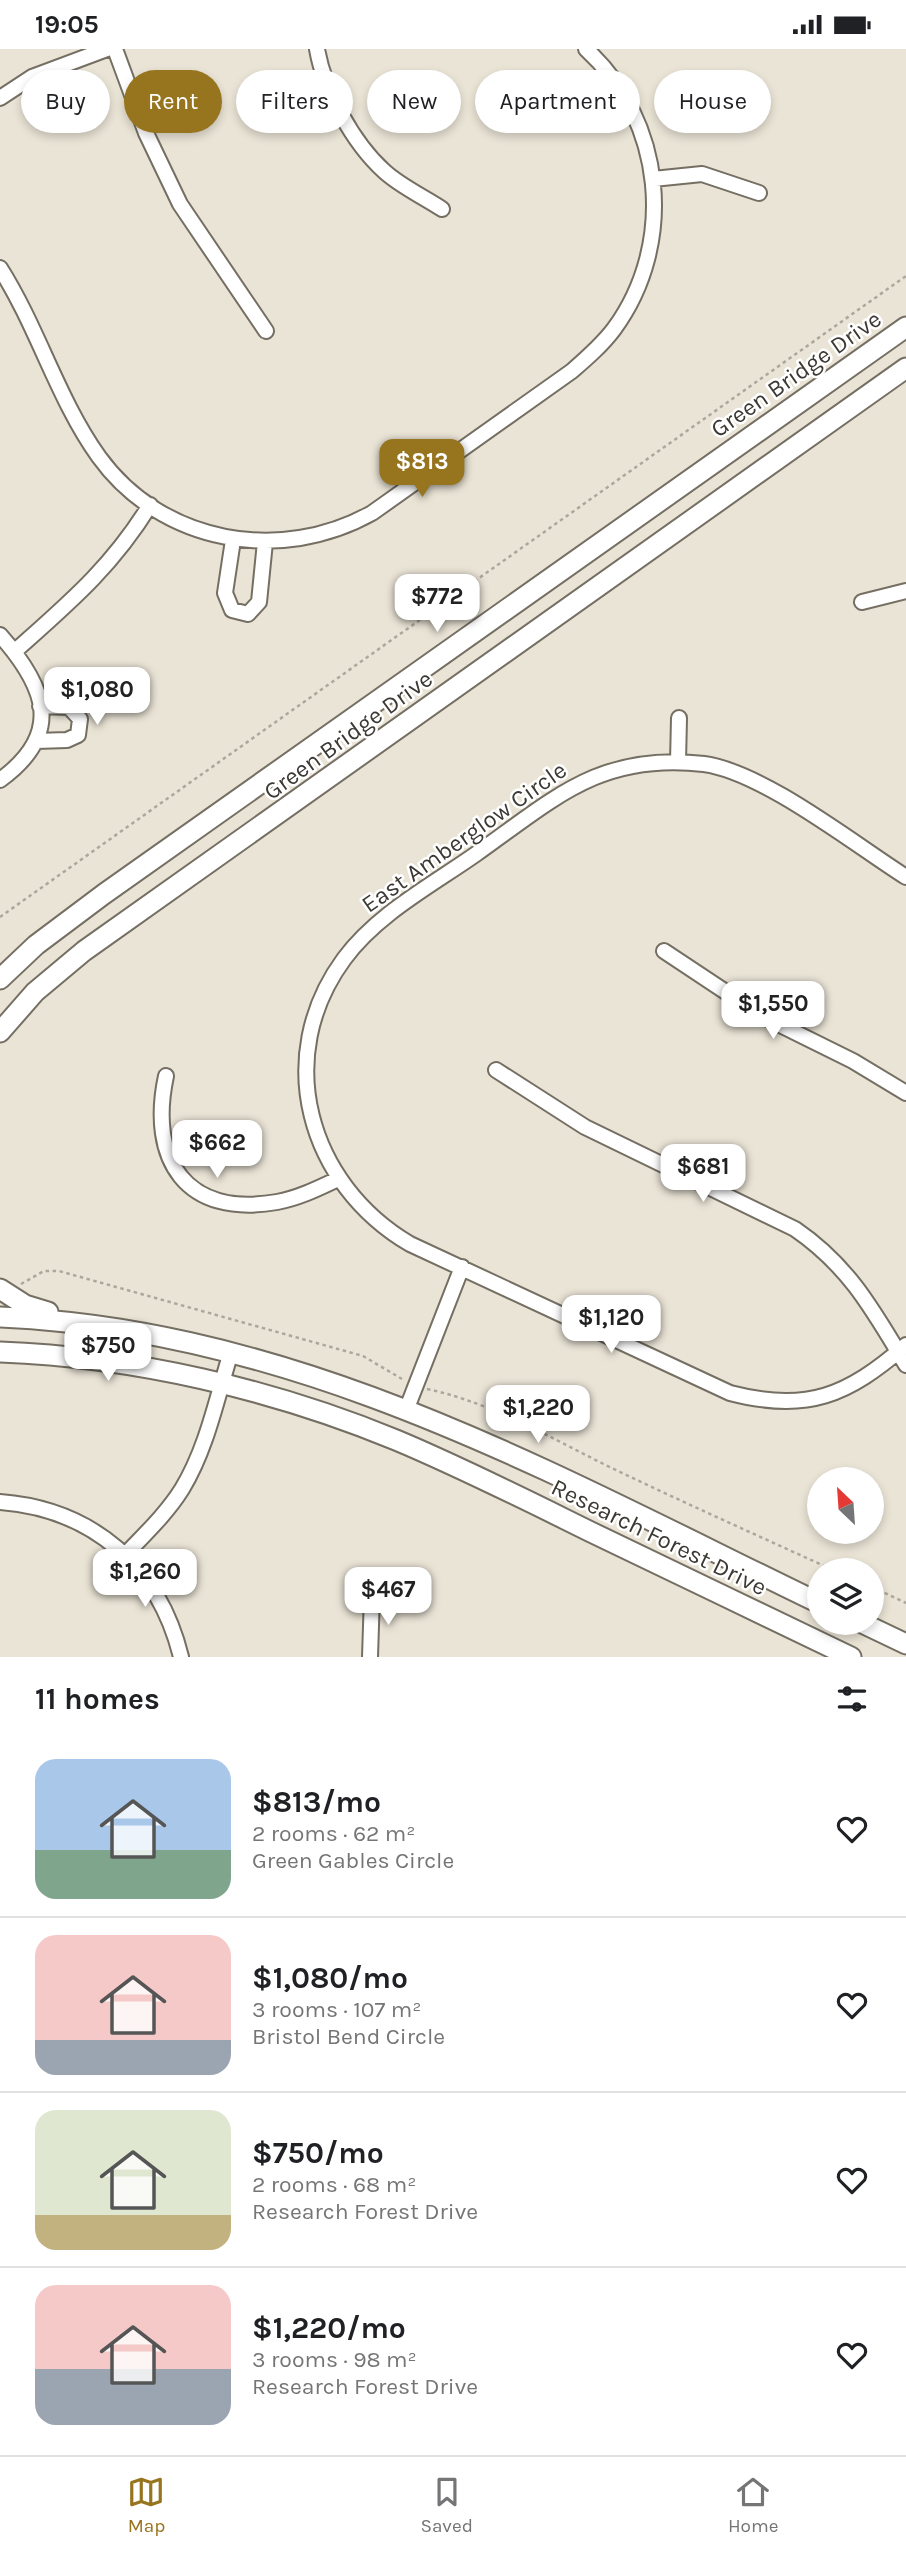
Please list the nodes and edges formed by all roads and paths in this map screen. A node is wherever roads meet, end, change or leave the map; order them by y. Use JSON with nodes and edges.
{"nodes":[{"id":1,"x":107,"y":49,"type":"edge"},
{"id":2,"x":114,"y":49,"type":"edge"},
{"id":3,"x":317,"y":49,"type":"edge"},
{"id":4,"x":586,"y":49,"type":"edge"},
{"id":5,"x":0,"y":98,"type":"edge"},
{"id":6,"x":653,"y":179,"type":"junction"},
{"id":7,"x":759,"y":193,"type":"dead end"},
{"id":8,"x":443,"y":209,"type":"dead end"},
{"id":9,"x":0,"y":268,"type":"edge"},
{"id":10,"x":906,"y":276,"type":"edge"},
{"id":11,"x":906,"y":327,"type":"edge"},
{"id":12,"x":266,"y":331,"type":"dead end"},
{"id":13,"x":906,"y":368,"type":"edge"},
{"id":14,"x":150,"y":505,"type":"junction"},
{"id":15,"x":233,"y":540,"type":"junction"},
{"id":16,"x":265,"y":542,"type":"junction"},
{"id":17,"x":906,"y":591,"type":"edge"},
{"id":18,"x":862,"y":602,"type":"dead end"},
{"id":19,"x":0,"y":635,"type":"edge"},
{"id":20,"x":14,"y":652,"type":"junction"},
{"id":21,"x":40,"y":706,"type":"junction"},
{"id":22,"x":679,"y":718,"type":"dead end"},
{"id":23,"x":36,"y":741,"type":"junction"},
{"id":24,"x":678,"y":762,"type":"junction"},
{"id":25,"x":0,"y":780,"type":"edge"},
{"id":26,"x":906,"y":877,"type":"edge"},
{"id":27,"x":0,"y":918,"type":"edge"},
{"id":28,"x":664,"y":951,"type":"dead end"},
{"id":29,"x":0,"y":979,"type":"edge"},
{"id":30,"x":0,"y":1032,"type":"edge"},
{"id":31,"x":496,"y":1070,"type":"dead end"},
{"id":32,"x":166,"y":1076,"type":"dead end"},
{"id":33,"x":906,"y":1093,"type":"edge"},
{"id":34,"x":338,"y":1179,"type":"junction"},
{"id":35,"x":462,"y":1267,"type":"junction"},
{"id":36,"x":0,"y":1289,"type":"edge"},
{"id":37,"x":0,"y":1317,"type":"edge"},
{"id":38,"x":86,"y":1324,"type":"junction"},
{"id":39,"x":0,"y":1352,"type":"edge"},
{"id":40,"x":231,"y":1352,"type":"junction"},
{"id":41,"x":903,"y":1354,"type":"edge"},
{"id":42,"x":221,"y":1385,"type":"junction"},
{"id":43,"x":407,"y":1408,"type":"junction"},
{"id":44,"x":0,"y":1502,"type":"edge"},
{"id":45,"x":126,"y":1554,"type":"junction"},
{"id":46,"x":884,"y":1593,"type":"edge"},
{"id":47,"x":372,"y":1595,"type":"dead end"},
{"id":48,"x":807,"y":1596,"type":"edge"},
{"id":49,"x":906,"y":1603,"type":"edge"},
{"id":50,"x":884,"y":1633,"type":"edge"},
{"id":51,"x":906,"y":1644,"type":"edge"},
{"id":52,"x":181,"y":1657,"type":"edge"},
{"id":53,"x":370,"y":1657,"type":"edge"},
{"id":54,"x":851,"y":1657,"type":"edge"}],
"edges":[{"from":1,"to":5,"type":"street"},
{"from":2,"to":12,"type":"street"},
{"from":3,"to":8,"type":"street"},
{"from":4,"to":6,"type":"street"},
{"from":6,"to":7,"type":"street"},
{"from":6,"to":16,"type":"street"},
{"from":9,"to":14,"type":"street"},
{"from":10,"to":27,"type":"path"},
{"from":11,"to":29,"type":"main road","name":"Green Bridge Drive"},
{"from":13,"to":30,"type":"main road","name":"Green Bridge Drive"},
{"from":14,"to":15,"type":"street"},
{"from":14,"to":20,"type":"street"},
{"from":15,"to":16,"type":"street"},
{"from":15,"to":16,"type":"street"},
{"from":17,"to":18,"type":"street"},
{"from":19,"to":20,"type":"street"},
{"from":20,"to":21,"type":"street"},
{"from":21,"to":23,"type":"street"},
{"from":21,"to":23,"type":"street"},
{"from":22,"to":24,"type":"street"},
{"from":23,"to":25,"type":"street"},
{"from":24,"to":26,"type":"street","name":"East Amberglow Circle"},
{"from":24,"to":34,"type":"street","name":"East Amberglow Circle"},
{"from":28,"to":33,"type":"street"},
{"from":31,"to":41,"type":"street"},
{"from":32,"to":34,"type":"street"},
{"from":34,"to":35,"type":"street","name":"East Amberglow Circle"},
{"from":35,"to":41,"type":"street","name":"East Amberglow Circle"},
{"from":35,"to":43,"type":"street"},
{"from":36,"to":38,"type":"main road"},
{"from":37,"to":38,"type":"main road","name":"Research Forest Drive"},
{"from":38,"to":40,"type":"main road","name":"Research Forest Drive"},
{"from":39,"to":42,"type":"main road","name":"Research Forest Drive"},
{"from":40,"to":42,"type":"street"},
{"from":40,"to":43,"type":"main road","name":"Research Forest Drive"},
{"from":42,"to":45,"type":"street"},
{"from":42,"to":54,"type":"main road","name":"Research Forest Drive"},
{"from":43,"to":48,"type":"main road","name":"Research Forest Drive"},
{"from":44,"to":45,"type":"street"},
{"from":45,"to":52,"type":"street"},
{"from":46,"to":49,"type":"path"},
{"from":47,"to":53,"type":"street"},
{"from":50,"to":51,"type":"main road"}]}
